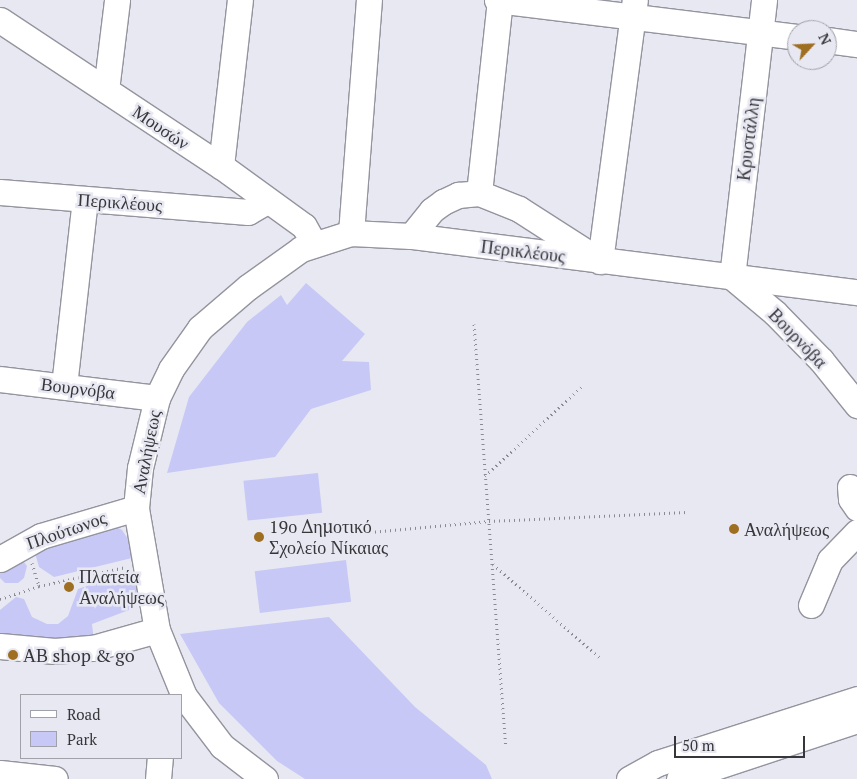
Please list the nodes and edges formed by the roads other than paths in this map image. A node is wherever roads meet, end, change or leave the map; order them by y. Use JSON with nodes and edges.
{"nodes":[{"id":1,"x":117,"y":0,"type":"edge"},
{"id":2,"x":240,"y":0,"type":"edge"},
{"id":3,"x":369,"y":0,"type":"edge"},
{"id":4,"x":496,"y":0,"type":"edge"},
{"id":5,"x":500,"y":0,"type":"edge"},
{"id":6,"x":764,"y":0,"type":"edge"},
{"id":7,"x":634,"y":8,"type":"edge"},
{"id":8,"x":0,"y":20,"type":"edge"},
{"id":9,"x":761,"y":32,"type":"junction"},
{"id":10,"x":787,"y":36,"type":"edge"},
{"id":11,"x":837,"y":41,"type":"edge"},
{"id":12,"x":857,"y":44,"type":"edge"},
{"id":13,"x":106,"y":90,"type":"junction"},
{"id":14,"x":221,"y":166,"type":"junction"},
{"id":15,"x":0,"y":192,"type":"edge"},
{"id":16,"x":479,"y":193,"type":"junction"},
{"id":17,"x":85,"y":199,"type":"junction"},
{"id":18,"x":267,"y":201,"type":"junction"},
{"id":19,"x":352,"y":233,"type":"junction"},
{"id":20,"x":411,"y":236,"type":"junction"},
{"id":21,"x":314,"y":244,"type":"junction"},
{"id":22,"x":600,"y":261,"type":"junction"},
{"id":23,"x":732,"y":277,"type":"junction"},
{"id":24,"x":857,"y":292,"type":"edge"},
{"id":25,"x":0,"y":379,"type":"edge"},
{"id":26,"x":64,"y":386,"type":"junction"},
{"id":27,"x":157,"y":398,"type":"junction"},
{"id":28,"x":856,"y":400,"type":"edge"},
{"id":29,"x":136,"y":508,"type":"junction"},
{"id":30,"x":857,"y":532,"type":"edge"},
{"id":31,"x":0,"y":560,"type":"edge"},
{"id":32,"x":811,"y":605,"type":"dead end"},
{"id":33,"x":157,"y":630,"type":"junction"},
{"id":34,"x":0,"y":646,"type":"edge"},
{"id":35,"x":182,"y":694,"type":"edge"},
{"id":36,"x":183,"y":697,"type":"edge"},
{"id":37,"x":857,"y":699,"type":"edge"},
{"id":38,"x":857,"y":720,"type":"edge"},
{"id":39,"x":160,"y":759,"type":"edge"},
{"id":40,"x":0,"y":773,"type":"edge"},
{"id":41,"x":55,"y":779,"type":"edge"},
{"id":42,"x":158,"y":779,"type":"edge"},
{"id":43,"x":265,"y":779,"type":"edge"},
{"id":44,"x":629,"y":779,"type":"edge"},
{"id":45,"x":679,"y":779,"type":"edge"}],
"edges":[{"from":1,"to":13,"type":"street"},
{"from":2,"to":14,"type":"street"},
{"from":3,"to":19,"type":"street"},
{"from":4,"to":5,"type":"street"},
{"from":5,"to":7,"type":"street"},
{"from":5,"to":16,"type":"street"},
{"from":6,"to":9,"type":"street","name":"Κρυστάλλη"},
{"from":7,"to":9,"type":"street"},
{"from":7,"to":22,"type":"street"},
{"from":8,"to":13,"type":"street","name":"Μουσών"},
{"from":9,"to":10,"type":"street"},
{"from":9,"to":23,"type":"street","name":"Κρυστάλλη"},
{"from":11,"to":12,"type":"street"},
{"from":13,"to":14,"type":"street","name":"Μουσών"},
{"from":14,"to":18,"type":"street","name":"Μουσών"},
{"from":15,"to":17,"type":"street","name":"Περικλέους"},
{"from":16,"to":20,"type":"street"},
{"from":16,"to":22,"type":"street"},
{"from":17,"to":18,"type":"street","name":"Περικλέους"},
{"from":17,"to":26,"type":"street"},
{"from":18,"to":21,"type":"street","name":"Μουσών"},
{"from":19,"to":20,"type":"street","name":"Περικλέους"},
{"from":19,"to":21,"type":"street","name":"Περικλέους"},
{"from":20,"to":22,"type":"street","name":"Περικλέους"},
{"from":21,"to":27,"type":"street","name":"Αναλήψεως"},
{"from":22,"to":23,"type":"street","name":"Περικλέους"},
{"from":23,"to":24,"type":"street","name":"Περικλέους"},
{"from":23,"to":28,"type":"street","name":"Βουρνόβα"},
{"from":25,"to":26,"type":"street","name":"Βουρνόβα"},
{"from":26,"to":27,"type":"street","name":"Βουρνόβα"},
{"from":27,"to":29,"type":"street","name":"Αναλήψεως"},
{"from":29,"to":31,"type":"street","name":"Πλούτωνος"},
{"from":29,"to":33,"type":"street","name":"Αναλήψεως"},
{"from":30,"to":32,"type":"street"},
{"from":33,"to":34,"type":"street"},
{"from":33,"to":35,"type":"street","name":"Αναλήψεως"},
{"from":36,"to":43,"type":"street","name":"Αναλήψεως"},
{"from":37,"to":44,"type":"street"},
{"from":38,"to":45,"type":"street"},
{"from":39,"to":42,"type":"street"},
{"from":40,"to":41,"type":"street"}]}
